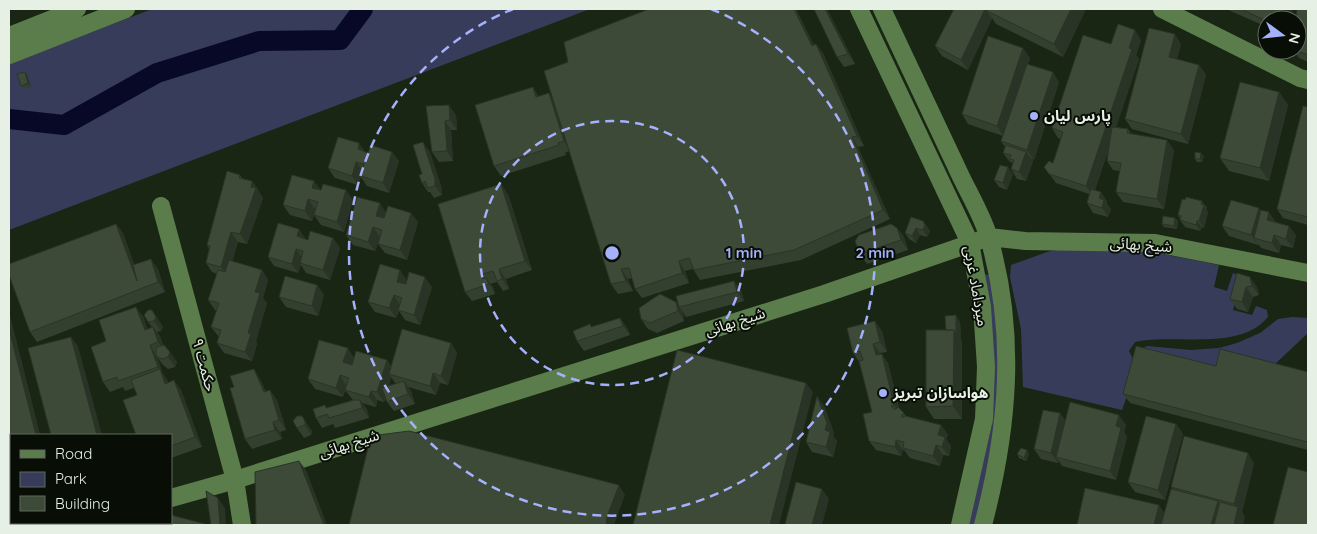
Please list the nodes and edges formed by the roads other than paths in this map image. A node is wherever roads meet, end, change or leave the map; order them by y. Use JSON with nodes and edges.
{"nodes":[{"id":1,"x":77,"y":9,"type":"edge"},
{"id":2,"x":126,"y":9,"type":"edge"},
{"id":3,"x":859,"y":9,"type":"edge"},
{"id":4,"x":882,"y":9,"type":"edge"},
{"id":5,"x":1162,"y":9,"type":"edge"},
{"id":6,"x":9,"y":36,"type":"edge"},
{"id":7,"x":9,"y":55,"type":"edge"},
{"id":8,"x":1308,"y":80,"type":"edge"},
{"id":9,"x":160,"y":206,"type":"dead end"},
{"id":10,"x":989,"y":237,"type":"junction"},
{"id":11,"x":970,"y":243,"type":"junction"},
{"id":12,"x":1308,"y":273,"type":"edge"},
{"id":13,"x":235,"y":480,"type":"junction"},
{"id":14,"x":172,"y":498,"type":"edge"},
{"id":15,"x":242,"y":525,"type":"edge"},
{"id":16,"x":960,"y":525,"type":"edge"},
{"id":17,"x":983,"y":525,"type":"edge"}],
"edges":[{"from":1,"to":6,"type":"street"},
{"from":2,"to":7,"type":"street"},
{"from":3,"to":11,"type":"street","name":"میرداماد غربی"},
{"from":4,"to":10,"type":"street","name":"میرداماد غربی"},
{"from":5,"to":8,"type":"street"},
{"from":9,"to":13,"type":"street","name":"حکمت ۹"},
{"from":10,"to":11,"type":"street","name":"شیخ بهائی"},
{"from":10,"to":12,"type":"street","name":"شیخ بهائی"},
{"from":10,"to":17,"type":"street","name":"میرداماد غربی"},
{"from":11,"to":13,"type":"street","name":"شیخ بهائی"},
{"from":11,"to":16,"type":"street","name":"میرداماد غربی"},
{"from":13,"to":14,"type":"street","name":"شیخ بهائی"},
{"from":13,"to":15,"type":"street","name":"حکمت ۹"}]}
